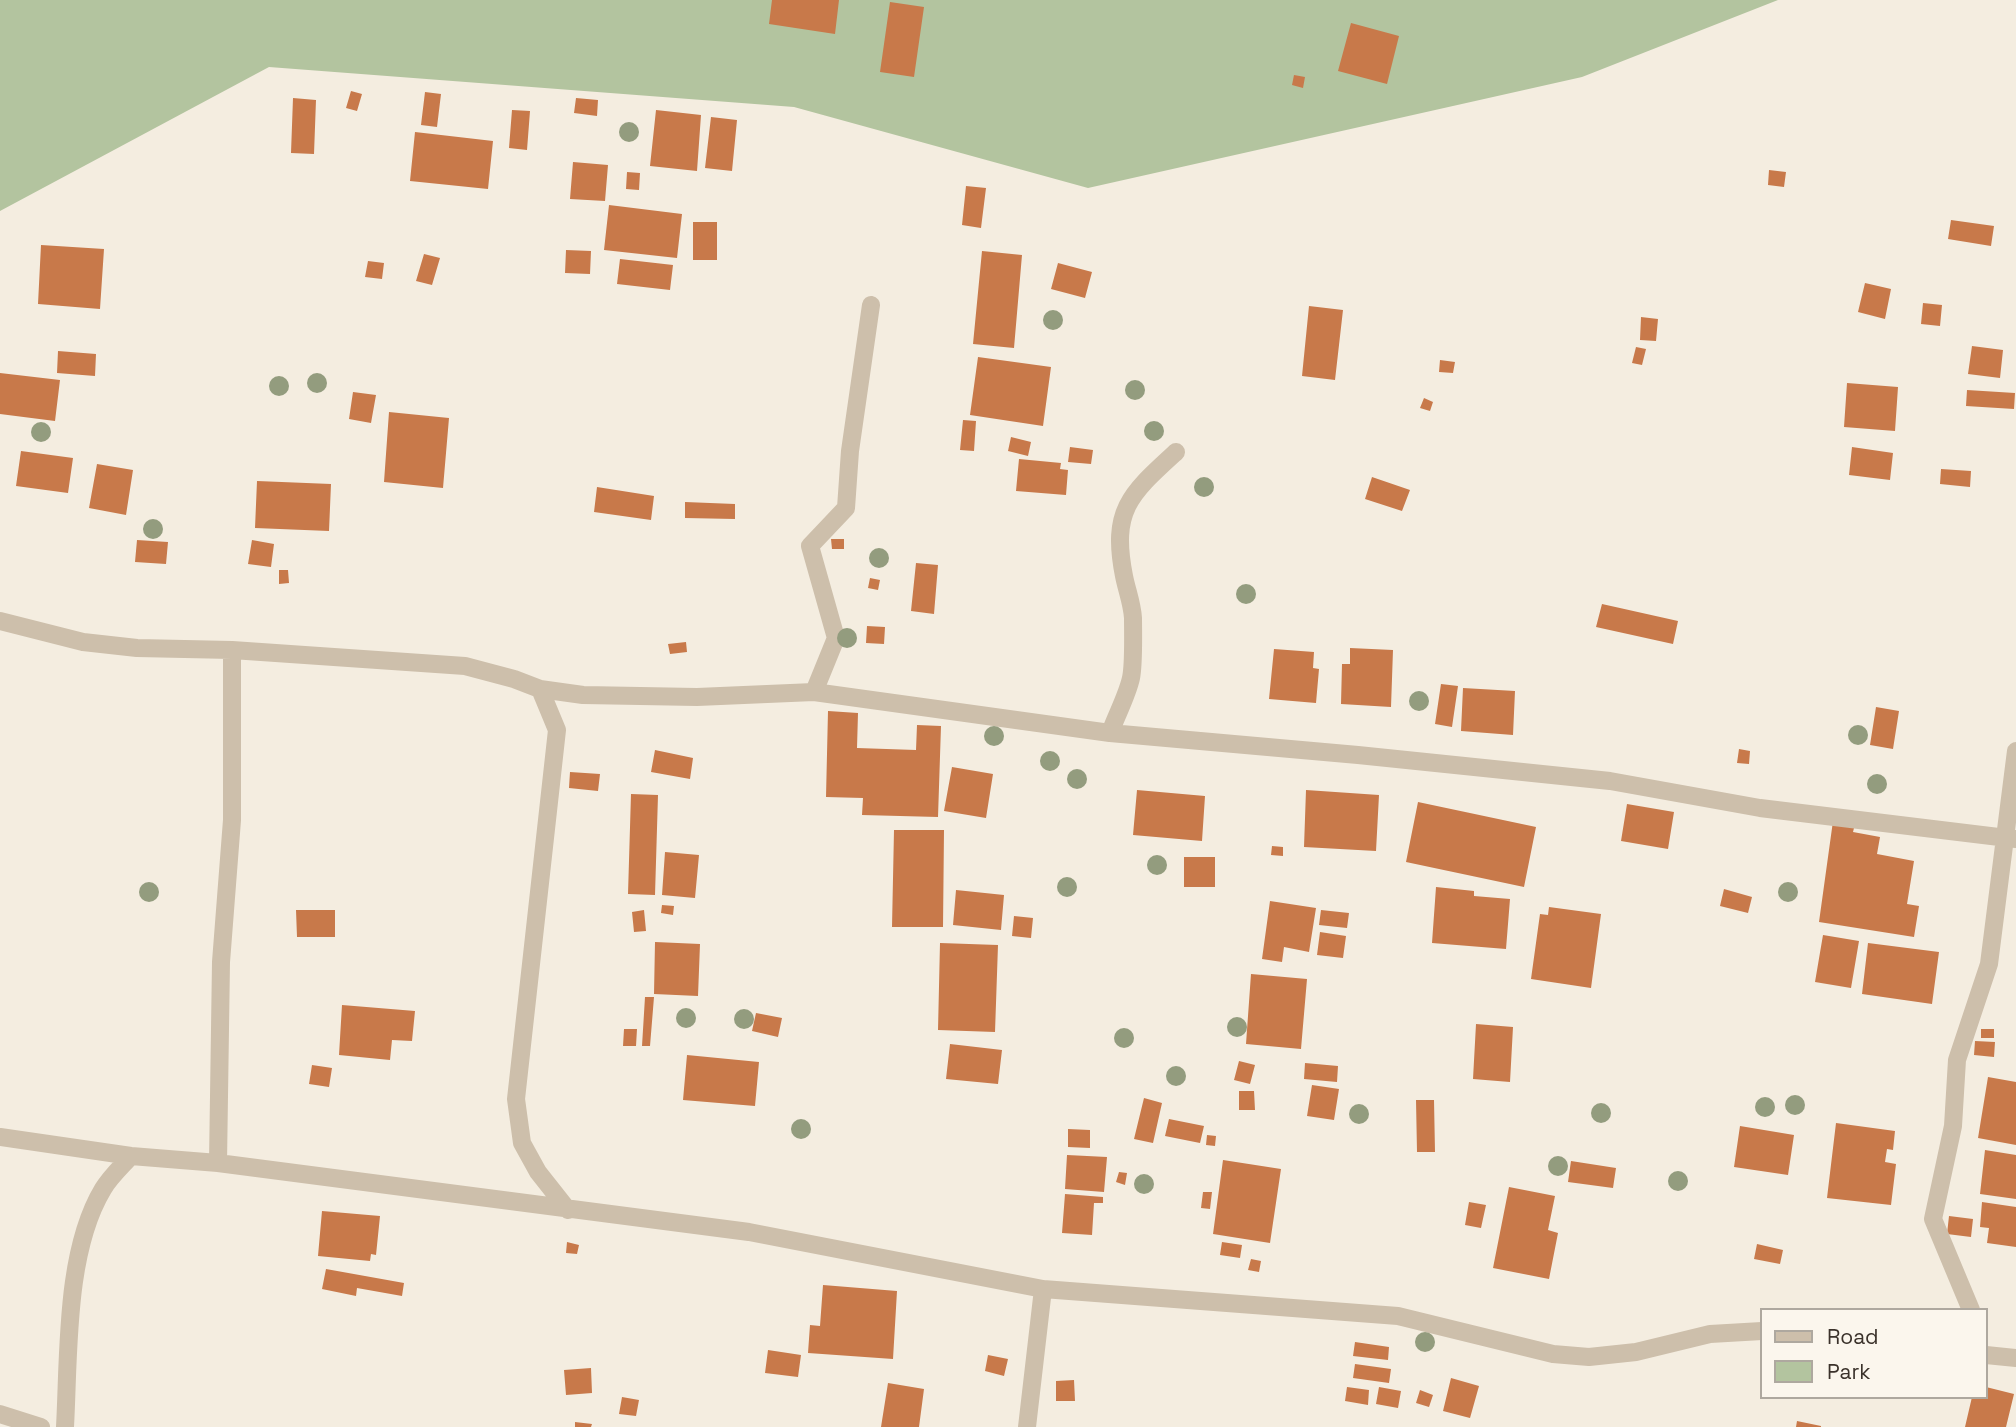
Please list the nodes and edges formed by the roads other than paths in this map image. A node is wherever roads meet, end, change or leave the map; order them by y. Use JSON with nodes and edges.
{"nodes":[{"id":1,"x":871,"y":305,"type":"dead end"},
{"id":2,"x":1176,"y":452,"type":"dead end"},
{"id":3,"x":0,"y":621,"type":"edge"},
{"id":4,"x":232,"y":650,"type":"junction"},
{"id":5,"x":540,"y":689,"type":"junction"},
{"id":6,"x":814,"y":692,"type":"junction"},
{"id":7,"x":1110,"y":733,"type":"junction"},
{"id":8,"x":2016,"y":751,"type":"edge"},
{"id":9,"x":2011,"y":838,"type":"edge"},
{"id":10,"x":0,"y":1137,"type":"edge"},
{"id":11,"x":131,"y":1156,"type":"junction"},
{"id":12,"x":218,"y":1163,"type":"junction"},
{"id":13,"x":568,"y":1210,"type":"junction"},
{"id":14,"x":1043,"y":1289,"type":"junction"},
{"id":15,"x":1970,"y":1308,"type":"edge"},
{"id":16,"x":1760,"y":1331,"type":"edge"},
{"id":17,"x":1988,"y":1353,"type":"edge"},
{"id":18,"x":2016,"y":1358,"type":"edge"},
{"id":19,"x":0,"y":1414,"type":"edge"},
{"id":20,"x":41,"y":1427,"type":"edge"},
{"id":21,"x":65,"y":1427,"type":"edge"},
{"id":22,"x":1027,"y":1427,"type":"edge"}],
"edges":[{"from":1,"to":6,"type":"street"},
{"from":2,"to":7,"type":"street"},
{"from":3,"to":4,"type":"street"},
{"from":4,"to":5,"type":"street"},
{"from":4,"to":12,"type":"street"},
{"from":5,"to":6,"type":"street"},
{"from":5,"to":13,"type":"street"},
{"from":6,"to":7,"type":"street"},
{"from":7,"to":9,"type":"street"},
{"from":8,"to":9,"type":"street"},
{"from":9,"to":15,"type":"street"},
{"from":10,"to":11,"type":"street"},
{"from":11,"to":12,"type":"street"},
{"from":11,"to":21,"type":"street"},
{"from":12,"to":13,"type":"street"},
{"from":13,"to":14,"type":"street"},
{"from":14,"to":16,"type":"street"},
{"from":14,"to":22,"type":"street"},
{"from":17,"to":18,"type":"street"},
{"from":19,"to":20,"type":"street"}]}
